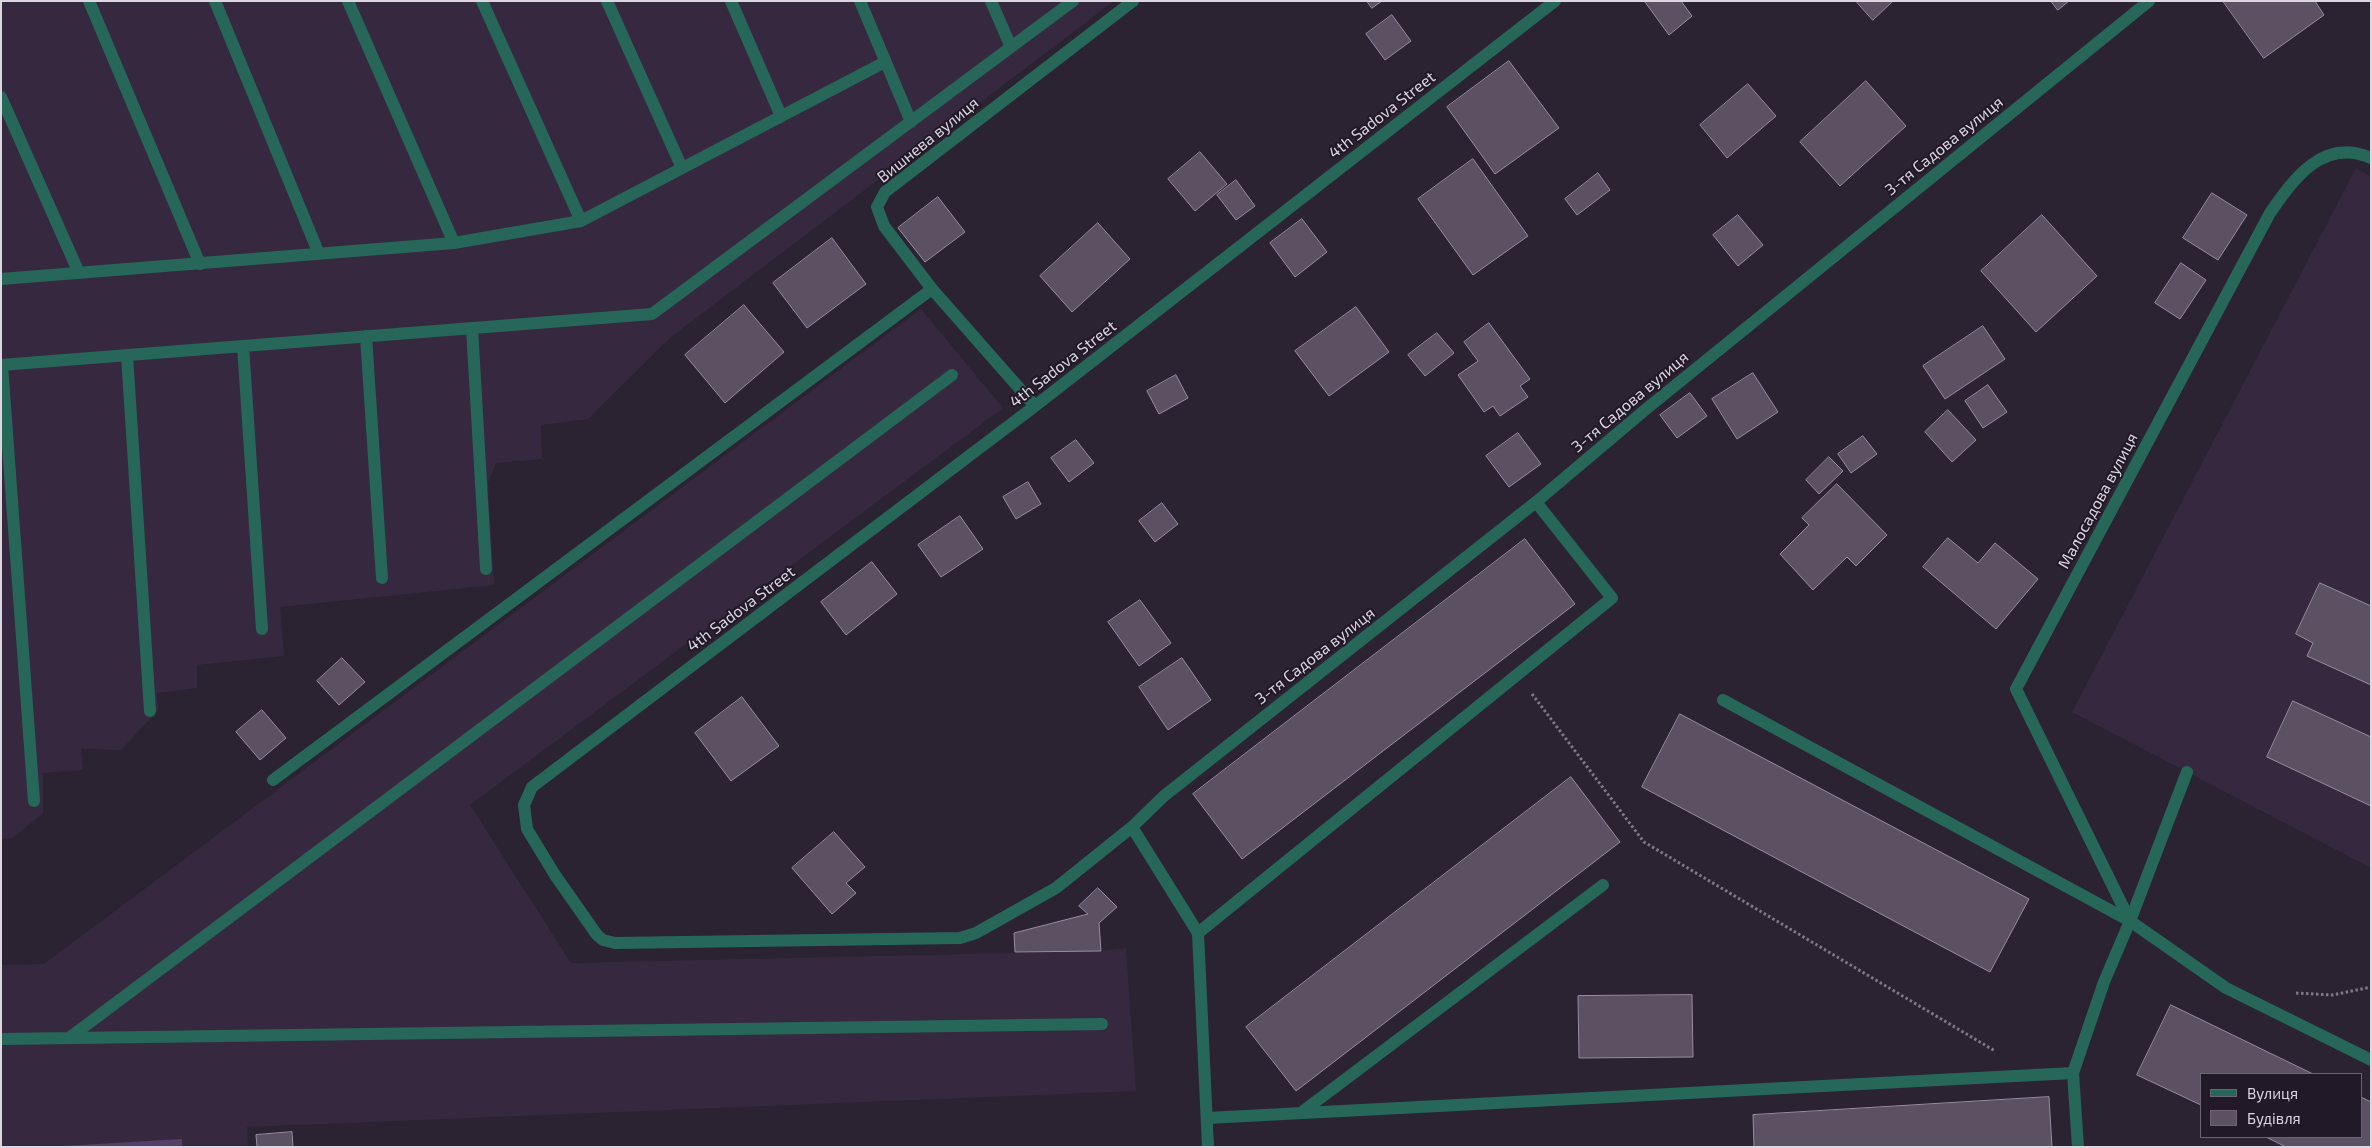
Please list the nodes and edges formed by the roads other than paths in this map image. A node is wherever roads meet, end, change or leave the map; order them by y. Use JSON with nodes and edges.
{"nodes":[{"id":1,"x":89,"y":1,"type":"edge"},
{"id":2,"x":215,"y":1,"type":"edge"},
{"id":3,"x":348,"y":1,"type":"edge"},
{"id":4,"x":482,"y":1,"type":"edge"},
{"id":5,"x":607,"y":1,"type":"edge"},
{"id":6,"x":731,"y":1,"type":"edge"},
{"id":7,"x":860,"y":1,"type":"edge"},
{"id":8,"x":991,"y":1,"type":"edge"},
{"id":9,"x":1073,"y":1,"type":"edge"},
{"id":10,"x":1133,"y":1,"type":"edge"},
{"id":11,"x":1555,"y":1,"type":"edge"},
{"id":12,"x":2149,"y":1,"type":"edge"},
{"id":13,"x":1011,"y":48,"type":"junction"},
{"id":14,"x":885,"y":62,"type":"junction"},
{"id":15,"x":1,"y":97,"type":"edge"},
{"id":16,"x":781,"y":116,"type":"junction"},
{"id":17,"x":911,"y":122,"type":"junction"},
{"id":18,"x":2371,"y":158,"type":"edge"},
{"id":19,"x":682,"y":168,"type":"junction"},
{"id":20,"x":581,"y":221,"type":"junction"},
{"id":21,"x":454,"y":243,"type":"junction"},
{"id":22,"x":319,"y":254,"type":"junction"},
{"id":23,"x":200,"y":264,"type":"junction"},
{"id":24,"x":79,"y":273,"type":"junction"},
{"id":25,"x":1,"y":279,"type":"edge"},
{"id":26,"x":932,"y":290,"type":"junction"},
{"id":27,"x":472,"y":328,"type":"junction"},
{"id":28,"x":366,"y":336,"type":"junction"},
{"id":29,"x":243,"y":346,"type":"junction"},
{"id":30,"x":127,"y":355,"type":"junction"},
{"id":31,"x":2,"y":365,"type":"edge"},
{"id":32,"x":952,"y":375,"type":"dead end"},
{"id":33,"x":1035,"y":406,"type":"junction"},
{"id":34,"x":1536,"y":502,"type":"junction"},
{"id":35,"x":486,"y":569,"type":"dead end"},
{"id":36,"x":382,"y":578,"type":"dead end"},
{"id":37,"x":262,"y":629,"type":"dead end"},
{"id":38,"x":1723,"y":700,"type":"dead end"},
{"id":39,"x":150,"y":711,"type":"dead end"},
{"id":40,"x":2187,"y":772,"type":"dead end"},
{"id":41,"x":273,"y":780,"type":"dead end"},
{"id":42,"x":34,"y":801,"type":"dead end"},
{"id":43,"x":1132,"y":827,"type":"junction"},
{"id":44,"x":1603,"y":885,"type":"dead end"},
{"id":45,"x":2130,"y":921,"type":"junction"},
{"id":46,"x":1198,"y":933,"type":"junction"},
{"id":47,"x":1102,"y":1024,"type":"dead end"},
{"id":48,"x":69,"y":1038,"type":"junction"},
{"id":49,"x":1,"y":1039,"type":"edge"},
{"id":50,"x":2371,"y":1060,"type":"edge"},
{"id":51,"x":2073,"y":1073,"type":"junction"},
{"id":52,"x":1302,"y":1113,"type":"junction"},
{"id":53,"x":1207,"y":1118,"type":"junction"},
{"id":54,"x":1208,"y":1147,"type":"edge"},
{"id":55,"x":2078,"y":1147,"type":"edge"}],
"edges":[{"from":1,"to":23,"type":"street"},
{"from":2,"to":22,"type":"street"},
{"from":3,"to":21,"type":"street"},
{"from":4,"to":20,"type":"street"},
{"from":5,"to":19,"type":"street"},
{"from":6,"to":16,"type":"street"},
{"from":7,"to":14,"type":"street"},
{"from":8,"to":13,"type":"street"},
{"from":9,"to":13,"type":"street"},
{"from":10,"to":26,"type":"street","name":"Вишнева вулиця"},
{"from":11,"to":33,"type":"street","name":"4th Sadova Street"},
{"from":12,"to":34,"type":"street","name":"3-тя Садова вулиця"},
{"from":13,"to":17,"type":"street"},
{"from":14,"to":16,"type":"street"},
{"from":14,"to":17,"type":"street"},
{"from":15,"to":24,"type":"street"},
{"from":16,"to":19,"type":"street"},
{"from":17,"to":27,"type":"street"},
{"from":18,"to":45,"type":"street","name":"Малосадова вулиця"},
{"from":19,"to":20,"type":"street"},
{"from":20,"to":21,"type":"street"},
{"from":21,"to":22,"type":"street"},
{"from":22,"to":23,"type":"street"},
{"from":23,"to":24,"type":"street"},
{"from":24,"to":25,"type":"street"},
{"from":26,"to":33,"type":"street","name":"Вишнева вулиця"},
{"from":26,"to":41,"type":"street"},
{"from":27,"to":28,"type":"street"},
{"from":27,"to":35,"type":"street"},
{"from":28,"to":29,"type":"street"},
{"from":28,"to":36,"type":"street"},
{"from":29,"to":30,"type":"street"},
{"from":29,"to":37,"type":"street"},
{"from":30,"to":31,"type":"street"},
{"from":30,"to":39,"type":"street"},
{"from":31,"to":42,"type":"street"},
{"from":32,"to":48,"type":"street"},
{"from":33,"to":43,"type":"street","name":"4th Sadova Street"},
{"from":34,"to":43,"type":"street","name":"3-тя Садова вулиця"},
{"from":34,"to":46,"type":"street"},
{"from":38,"to":45,"type":"street"},
{"from":40,"to":45,"type":"street"},
{"from":43,"to":46,"type":"street"},
{"from":44,"to":52,"type":"street"},
{"from":45,"to":50,"type":"street"},
{"from":45,"to":51,"type":"street"},
{"from":46,"to":53,"type":"street"},
{"from":47,"to":48,"type":"street"},
{"from":48,"to":49,"type":"street"},
{"from":51,"to":52,"type":"street"},
{"from":51,"to":55,"type":"street"},
{"from":52,"to":53,"type":"street"},
{"from":53,"to":54,"type":"street"}]}
